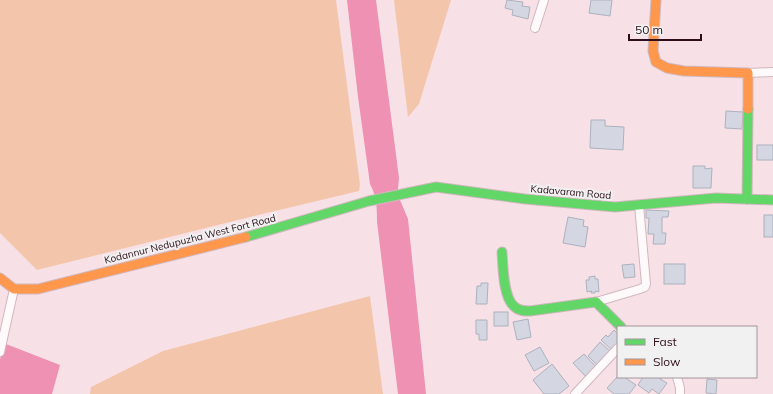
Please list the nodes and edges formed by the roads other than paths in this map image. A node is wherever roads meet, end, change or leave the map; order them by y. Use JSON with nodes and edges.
{"nodes":[{"id":1,"x":544,"y":0,"type":"edge"},
{"id":2,"x":656,"y":0,"type":"edge"},
{"id":3,"x":535,"y":28,"type":"dead end"},
{"id":4,"x":773,"y":72,"type":"edge"},
{"id":5,"x":748,"y":73,"type":"junction"},
{"id":6,"x":747,"y":199,"type":"junction"},
{"id":7,"x":773,"y":200,"type":"edge"},
{"id":8,"x":369,"y":201,"type":"joint"},
{"id":9,"x":639,"y":205,"type":"junction"},
{"id":10,"x":502,"y":252,"type":"dead end"},
{"id":11,"x":0,"y":278,"type":"edge"},
{"id":12,"x":14,"y":288,"type":"junction"},
{"id":13,"x":596,"y":302,"type":"junction"},
{"id":14,"x":619,"y":326,"type":"edge"},
{"id":15,"x":617,"y":349,"type":"edge"},
{"id":16,"x":0,"y":352,"type":"edge"},
{"id":17,"x":677,"y":378,"type":"edge"},
{"id":18,"x":575,"y":394,"type":"edge"},
{"id":19,"x":680,"y":394,"type":"edge"}],
"edges":[{"from":1,"to":3,"type":"street"},
{"from":2,"to":5,"type":"main road"},
{"from":4,"to":5,"type":"street"},
{"from":5,"to":6,"type":"main road"},
{"from":6,"to":7,"type":"main road","name":"Kadavaram Road"},
{"from":6,"to":9,"type":"main road","name":"Kadavaram Road"},
{"from":8,"to":9,"type":"main road","name":"Kadavaram Road"},
{"from":8,"to":12,"type":"main road","name":"Kodannur Nedupuzha West Fort Road"},
{"from":9,"to":13,"type":"street"},
{"from":10,"to":13,"type":"main road"},
{"from":11,"to":12,"type":"main road"},
{"from":12,"to":16,"type":"street"},
{"from":13,"to":14,"type":"main road"},
{"from":15,"to":18,"type":"street"},
{"from":17,"to":19,"type":"street"}]}
